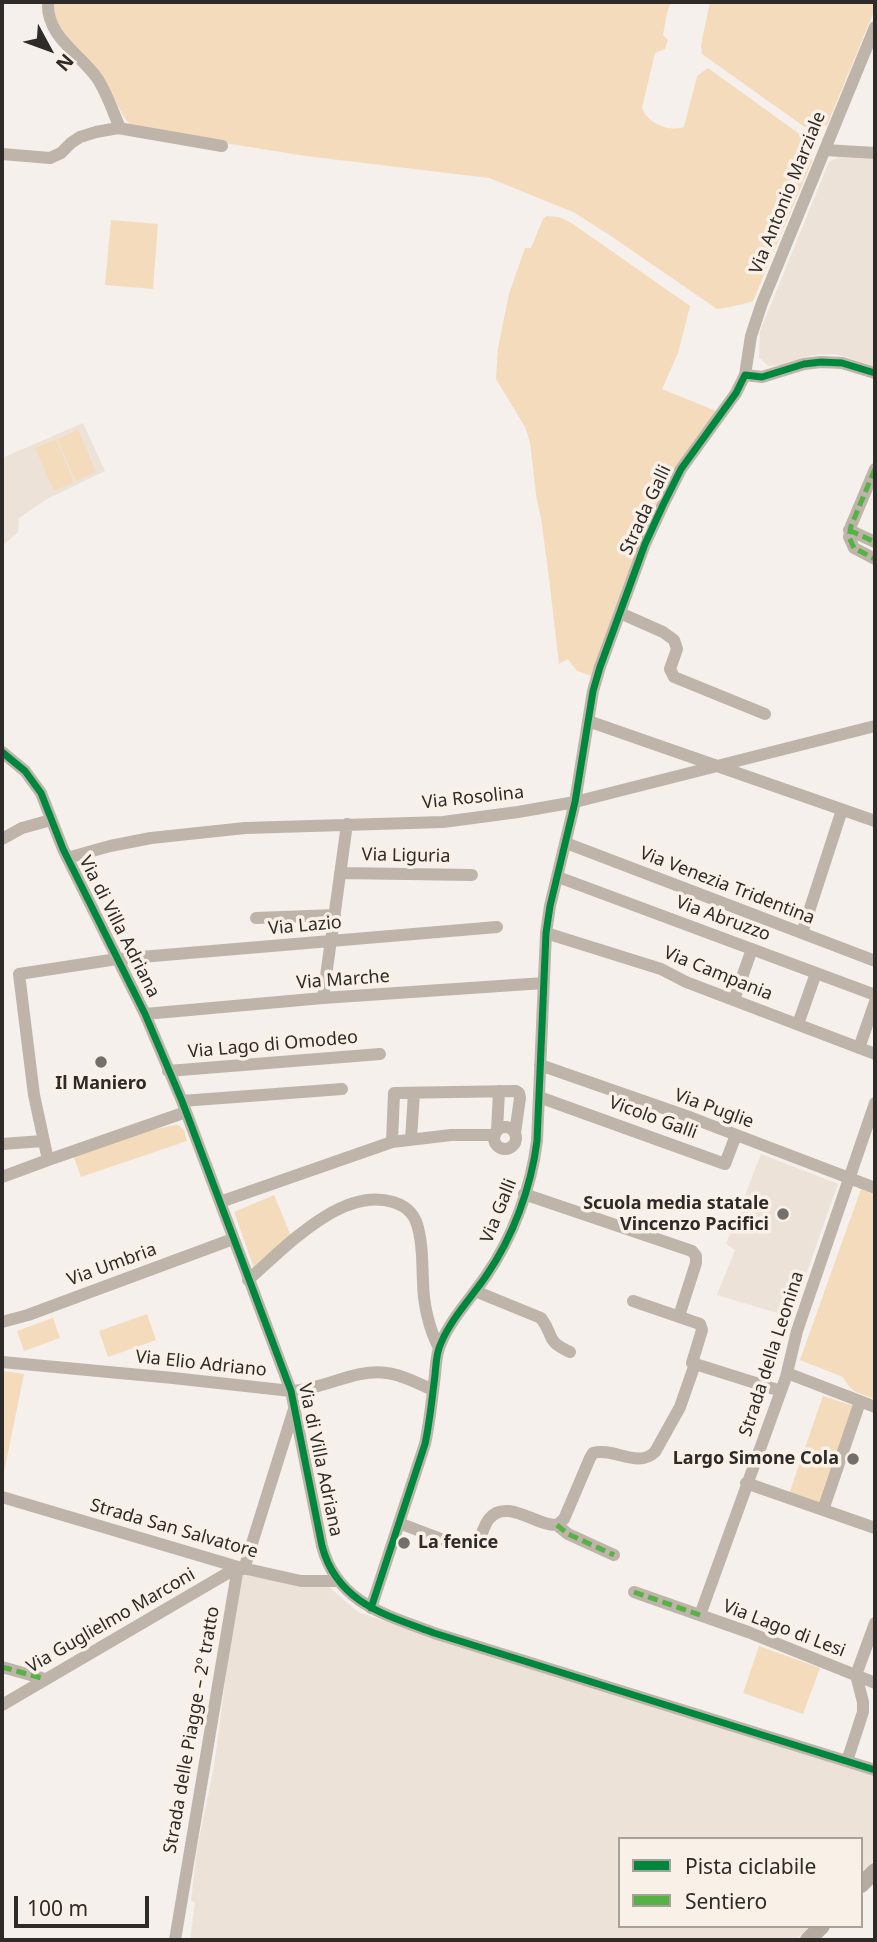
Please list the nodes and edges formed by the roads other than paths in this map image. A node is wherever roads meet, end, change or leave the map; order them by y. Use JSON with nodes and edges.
{"nodes":[{"id":1,"x":48,"y":2,"type":"edge"},
{"id":2,"x":875,"y":27,"type":"edge"},
{"id":3,"x":120,"y":128,"type":"junction"},
{"id":4,"x":222,"y":146,"type":"dead end"},
{"id":5,"x":825,"y":150,"type":"junction"},
{"id":6,"x":875,"y":153,"type":"edge"},
{"id":7,"x":2,"y":154,"type":"edge"},
{"id":8,"x":875,"y":373,"type":"edge"},
{"id":9,"x":745,"y":375,"type":"junction"},
{"id":10,"x":875,"y":470,"type":"edge"},
{"id":11,"x":849,"y":530,"type":"junction"},
{"id":12,"x":875,"y":541,"type":"edge"},
{"id":13,"x":875,"y":559,"type":"edge"},
{"id":14,"x":620,"y":613,"type":"junction"},
{"id":15,"x":765,"y":714,"type":"dead end"},
{"id":16,"x":588,"y":722,"type":"junction"},
{"id":17,"x":875,"y":726,"type":"edge"},
{"id":18,"x":2,"y":752,"type":"edge"},
{"id":19,"x":717,"y":765,"type":"junction"},
{"id":20,"x":575,"y":802,"type":"junction"},
{"id":21,"x":842,"y":810,"type":"junction"},
{"id":22,"x":51,"y":820,"type":"junction"},
{"id":23,"x":875,"y":821,"type":"edge"},
{"id":24,"x":347,"y":824,"type":"junction"},
{"id":25,"x":2,"y":839,"type":"edge"},
{"id":26,"x":566,"y":843,"type":"junction"},
{"id":27,"x":67,"y":858,"type":"junction"},
{"id":28,"x":340,"y":873,"type":"junction"},
{"id":29,"x":472,"y":875,"type":"dead end"},
{"id":30,"x":558,"y":877,"type":"junction"},
{"id":31,"x":335,"y":915,"type":"junction"},
{"id":32,"x":256,"y":918,"type":"dead end"},
{"id":33,"x":497,"y":927,"type":"dead end"},
{"id":34,"x":546,"y":933,"type":"junction"},
{"id":35,"x":802,"y":933,"type":"junction"},
{"id":36,"x":330,"y":942,"type":"junction"},
{"id":37,"x":752,"y":949,"type":"junction"},
{"id":38,"x":117,"y":959,"type":"junction"},
{"id":39,"x":875,"y":961,"type":"edge"},
{"id":40,"x":816,"y":973,"type":"junction"},
{"id":41,"x":544,"y":984,"type":"junction"},
{"id":42,"x":875,"y":995,"type":"edge"},
{"id":43,"x":323,"y":998,"type":"junction"},
{"id":44,"x":734,"y":1000,"type":"junction"},
{"id":45,"x":875,"y":1002,"type":"edge"},
{"id":46,"x":145,"y":1014,"type":"junction"},
{"id":47,"x":798,"y":1024,"type":"junction"},
{"id":48,"x":859,"y":1048,"type":"junction"},
{"id":49,"x":380,"y":1054,"type":"dead end"},
{"id":50,"x":875,"y":1054,"type":"edge"},
{"id":51,"x":540,"y":1065,"type":"junction"},
{"id":52,"x":168,"y":1071,"type":"junction"},
{"id":53,"x":342,"y":1089,"type":"dead end"},
{"id":54,"x":499,"y":1091,"type":"junction"},
{"id":55,"x":414,"y":1093,"type":"junction"},
{"id":56,"x":539,"y":1097,"type":"junction"},
{"id":57,"x":875,"y":1103,"type":"edge"},
{"id":58,"x":184,"y":1107,"type":"junction"},
{"id":59,"x":496,"y":1133,"type":"junction"},
{"id":60,"x":736,"y":1135,"type":"junction"},
{"id":61,"x":515,"y":1137,"type":"junction"},
{"id":62,"x":411,"y":1139,"type":"junction"},
{"id":63,"x":43,"y":1141,"type":"junction"},
{"id":64,"x":392,"y":1142,"type":"junction"},
{"id":65,"x":2,"y":1144,"type":"edge"},
{"id":66,"x":536,"y":1146,"type":"junction"},
{"id":67,"x":48,"y":1160,"type":"junction"},
{"id":68,"x":2,"y":1177,"type":"edge"},
{"id":69,"x":849,"y":1179,"type":"junction"},
{"id":70,"x":875,"y":1188,"type":"edge"},
{"id":71,"x":524,"y":1194,"type":"junction"},
{"id":72,"x":219,"y":1202,"type":"junction"},
{"id":73,"x":233,"y":1239,"type":"junction"},
{"id":74,"x":248,"y":1280,"type":"junction"},
{"id":75,"x":475,"y":1291,"type":"junction"},
{"id":76,"x":633,"y":1301,"type":"dead end"},
{"id":77,"x":679,"y":1316,"type":"junction"},
{"id":78,"x":2,"y":1322,"type":"edge"},
{"id":79,"x":439,"y":1349,"type":"junction"},
{"id":80,"x":570,"y":1352,"type":"dead end"},
{"id":81,"x":2,"y":1362,"type":"edge"},
{"id":82,"x":693,"y":1363,"type":"junction"},
{"id":83,"x":787,"y":1373,"type":"junction"},
{"id":84,"x":433,"y":1390,"type":"junction"},
{"id":85,"x":291,"y":1391,"type":"junction"},
{"id":86,"x":780,"y":1391,"type":"junction"},
{"id":87,"x":860,"y":1402,"type":"junction"},
{"id":88,"x":875,"y":1407,"type":"edge"},
{"id":89,"x":294,"y":1408,"type":"junction"},
{"id":90,"x":746,"y":1483,"type":"junction"},
{"id":91,"x":2,"y":1497,"type":"edge"},
{"id":92,"x":823,"y":1510,"type":"junction"},
{"id":93,"x":399,"y":1523,"type":"junction"},
{"id":94,"x":557,"y":1525,"type":"junction"},
{"id":95,"x":875,"y":1528,"type":"edge"},
{"id":96,"x":614,"y":1555,"type":"dead end"},
{"id":97,"x":241,"y":1568,"type":"junction"},
{"id":98,"x":338,"y":1581,"type":"junction"},
{"id":99,"x":634,"y":1592,"type":"dead end"},
{"id":100,"x":371,"y":1608,"type":"junction"},
{"id":101,"x":700,"y":1615,"type":"junction"},
{"id":102,"x":875,"y":1623,"type":"edge"},
{"id":103,"x":2,"y":1667,"type":"edge"},
{"id":104,"x":856,"y":1675,"type":"junction"},
{"id":105,"x":45,"y":1679,"type":"junction"},
{"id":106,"x":875,"y":1683,"type":"edge"},
{"id":107,"x":2,"y":1705,"type":"edge"},
{"id":108,"x":847,"y":1761,"type":"junction"},
{"id":109,"x":875,"y":1770,"type":"edge"},
{"id":110,"x":175,"y":1940,"type":"edge"}],
"edges":[{"from":1,"to":3,"type":"street"},
{"from":2,"to":5,"type":"street","name":"Via Antonio Marziale"},
{"from":3,"to":4,"type":"street"},
{"from":3,"to":7,"type":"street"},
{"from":5,"to":6,"type":"street"},
{"from":5,"to":9,"type":"street","name":"Via Antonio Marziale"},
{"from":8,"to":9,"type":"street"},
{"from":9,"to":14,"type":"street","name":"Strada Galli"},
{"from":10,"to":11,"type":"street"},
{"from":11,"to":12,"type":"street"},
{"from":11,"to":13,"type":"street"},
{"from":14,"to":15,"type":"street"},
{"from":14,"to":16,"type":"street","name":"Strada Galli"},
{"from":16,"to":19,"type":"street"},
{"from":16,"to":20,"type":"street","name":"Strada Galli"},
{"from":17,"to":19,"type":"street","name":"Via Rosolina"},
{"from":18,"to":22,"type":"street","name":"Via di Villa Adriana"},
{"from":19,"to":20,"type":"street","name":"Via Rosolina"},
{"from":19,"to":21,"type":"street"},
{"from":20,"to":24,"type":"street","name":"Via Rosolina"},
{"from":20,"to":26,"type":"street","name":"Via Galli"},
{"from":21,"to":23,"type":"street"},
{"from":21,"to":35,"type":"street"},
{"from":22,"to":25,"type":"street"},
{"from":22,"to":27,"type":"street","name":"Via di Villa Adriana"},
{"from":24,"to":27,"type":"street","name":"Via Rosolina"},
{"from":24,"to":28,"type":"street"},
{"from":26,"to":30,"type":"street","name":"Via Galli"},
{"from":26,"to":35,"type":"street","name":"Via Venezia Tridentina"},
{"from":27,"to":38,"type":"street","name":"Via di Villa Adriana"},
{"from":28,"to":29,"type":"street","name":"Via Liguria"},
{"from":28,"to":31,"type":"street"},
{"from":30,"to":34,"type":"street","name":"Via Galli"},
{"from":30,"to":37,"type":"street","name":"Via Abruzzo"},
{"from":31,"to":32,"type":"street"},
{"from":31,"to":36,"type":"street"},
{"from":33,"to":36,"type":"street","name":"Via Lazio"},
{"from":34,"to":41,"type":"street","name":"Via Galli"},
{"from":34,"to":44,"type":"street","name":"Via Campania"},
{"from":35,"to":39,"type":"street","name":"Via Venezia Tridentina"},
{"from":36,"to":38,"type":"street","name":"Via Lazio"},
{"from":36,"to":43,"type":"street"},
{"from":37,"to":40,"type":"street","name":"Via Abruzzo"},
{"from":37,"to":44,"type":"street"},
{"from":38,"to":46,"type":"street","name":"Via di Villa Adriana"},
{"from":38,"to":63,"type":"street","name":"Via Lazio"},
{"from":40,"to":42,"type":"street","name":"Via Abruzzo"},
{"from":40,"to":47,"type":"street"},
{"from":41,"to":43,"type":"street","name":"Via Marche"},
{"from":41,"to":51,"type":"street","name":"Via Galli"},
{"from":43,"to":46,"type":"street","name":"Via Marche"},
{"from":44,"to":47,"type":"street","name":"Via Campania"},
{"from":45,"to":48,"type":"street"},
{"from":46,"to":52,"type":"street","name":"Via di Villa Adriana"},
{"from":47,"to":48,"type":"street","name":"Via Campania"},
{"from":48,"to":50,"type":"street","name":"Via Campania"},
{"from":49,"to":52,"type":"street","name":"Via Lago di Omodeo"},
{"from":51,"to":56,"type":"street","name":"Via Galli"},
{"from":51,"to":60,"type":"street","name":"Via Puglie"},
{"from":52,"to":58,"type":"street","name":"Via di Villa Adriana"},
{"from":53,"to":58,"type":"street"},
{"from":54,"to":55,"type":"street"},
{"from":54,"to":59,"type":"street"},
{"from":54,"to":61,"type":"street"},
{"from":55,"to":62,"type":"street"},
{"from":55,"to":64,"type":"street"},
{"from":56,"to":60,"type":"street","name":"Vicolo Galli"},
{"from":56,"to":66,"type":"street","name":"Via Galli"},
{"from":57,"to":69,"type":"street","name":"Strada della Leonina"},
{"from":58,"to":67,"type":"street"},
{"from":58,"to":72,"type":"street","name":"Via di Villa Adriana"},
{"from":59,"to":61,"type":"street"},
{"from":59,"to":61,"type":"street"},
{"from":59,"to":62,"type":"street"},
{"from":60,"to":69,"type":"street","name":"Via Puglie"},
{"from":61,"to":66,"type":"street"},
{"from":62,"to":64,"type":"street"},
{"from":63,"to":65,"type":"street"},
{"from":63,"to":67,"type":"street"},
{"from":64,"to":72,"type":"street"},
{"from":66,"to":71,"type":"street","name":"Via Galli"},
{"from":67,"to":68,"type":"street"},
{"from":69,"to":70,"type":"street","name":"Via Puglie"},
{"from":69,"to":83,"type":"street","name":"Strada della Leonina"},
{"from":71,"to":75,"type":"street","name":"Via Galli"},
{"from":71,"to":77,"type":"street"},
{"from":72,"to":73,"type":"street","name":"Via di Villa Adriana"},
{"from":73,"to":74,"type":"street","name":"Via di Villa Adriana"},
{"from":73,"to":78,"type":"street","name":"Via Umbria"},
{"from":74,"to":79,"type":"street"},
{"from":74,"to":85,"type":"street","name":"Via di Villa Adriana"},
{"from":75,"to":79,"type":"street","name":"Via Galli"},
{"from":75,"to":80,"type":"street"},
{"from":76,"to":77,"type":"street"},
{"from":77,"to":82,"type":"street"},
{"from":79,"to":84,"type":"street","name":"Via Galli"},
{"from":81,"to":85,"type":"street","name":"Via Elio Adriano"},
{"from":82,"to":86,"type":"street"},
{"from":82,"to":94,"type":"street"},
{"from":83,"to":86,"type":"street","name":"Strada della Leonina"},
{"from":83,"to":87,"type":"street"},
{"from":84,"to":85,"type":"street","name":"Via Elio Adriano"},
{"from":84,"to":93,"type":"street","name":"Via Galli"},
{"from":85,"to":89,"type":"street","name":"Via di Villa Adriana"},
{"from":86,"to":90,"type":"street","name":"Strada della Leonina"},
{"from":87,"to":88,"type":"street"},
{"from":87,"to":92,"type":"street"},
{"from":89,"to":97,"type":"street"},
{"from":89,"to":98,"type":"street","name":"Via di Villa Adriana"},
{"from":90,"to":92,"type":"street"},
{"from":90,"to":101,"type":"street","name":"Strada della Leonina"},
{"from":91,"to":97,"type":"street","name":"Strada San Salvatore"},
{"from":92,"to":95,"type":"street"},
{"from":93,"to":94,"type":"street"},
{"from":93,"to":100,"type":"street","name":"Via Galli"},
{"from":94,"to":96,"type":"street"},
{"from":97,"to":98,"type":"street","name":"Strada San Salvatore"},
{"from":97,"to":105,"type":"street","name":"Via Guglielmo Marconi"},
{"from":97,"to":110,"type":"street","name":"Strada delle Piagge – 2º tratto"},
{"from":98,"to":100,"type":"street","name":"Via di Villa Adriana"},
{"from":99,"to":101,"type":"street","name":"Via Lago di Lesi"},
{"from":100,"to":108,"type":"street","name":"Via di Villa Adriana"},
{"from":101,"to":104,"type":"street","name":"Via Lago di Lesi"},
{"from":102,"to":104,"type":"street","name":"Via Lago di Lesi"},
{"from":103,"to":105,"type":"street"},
{"from":104,"to":106,"type":"street","name":"Via Lago di Lesi"},
{"from":104,"to":108,"type":"street","name":"Via Lago di Lesi"},
{"from":105,"to":107,"type":"street","name":"Via Guglielmo Marconi"},
{"from":108,"to":109,"type":"street","name":"Via di Villa Adriana"}]}
